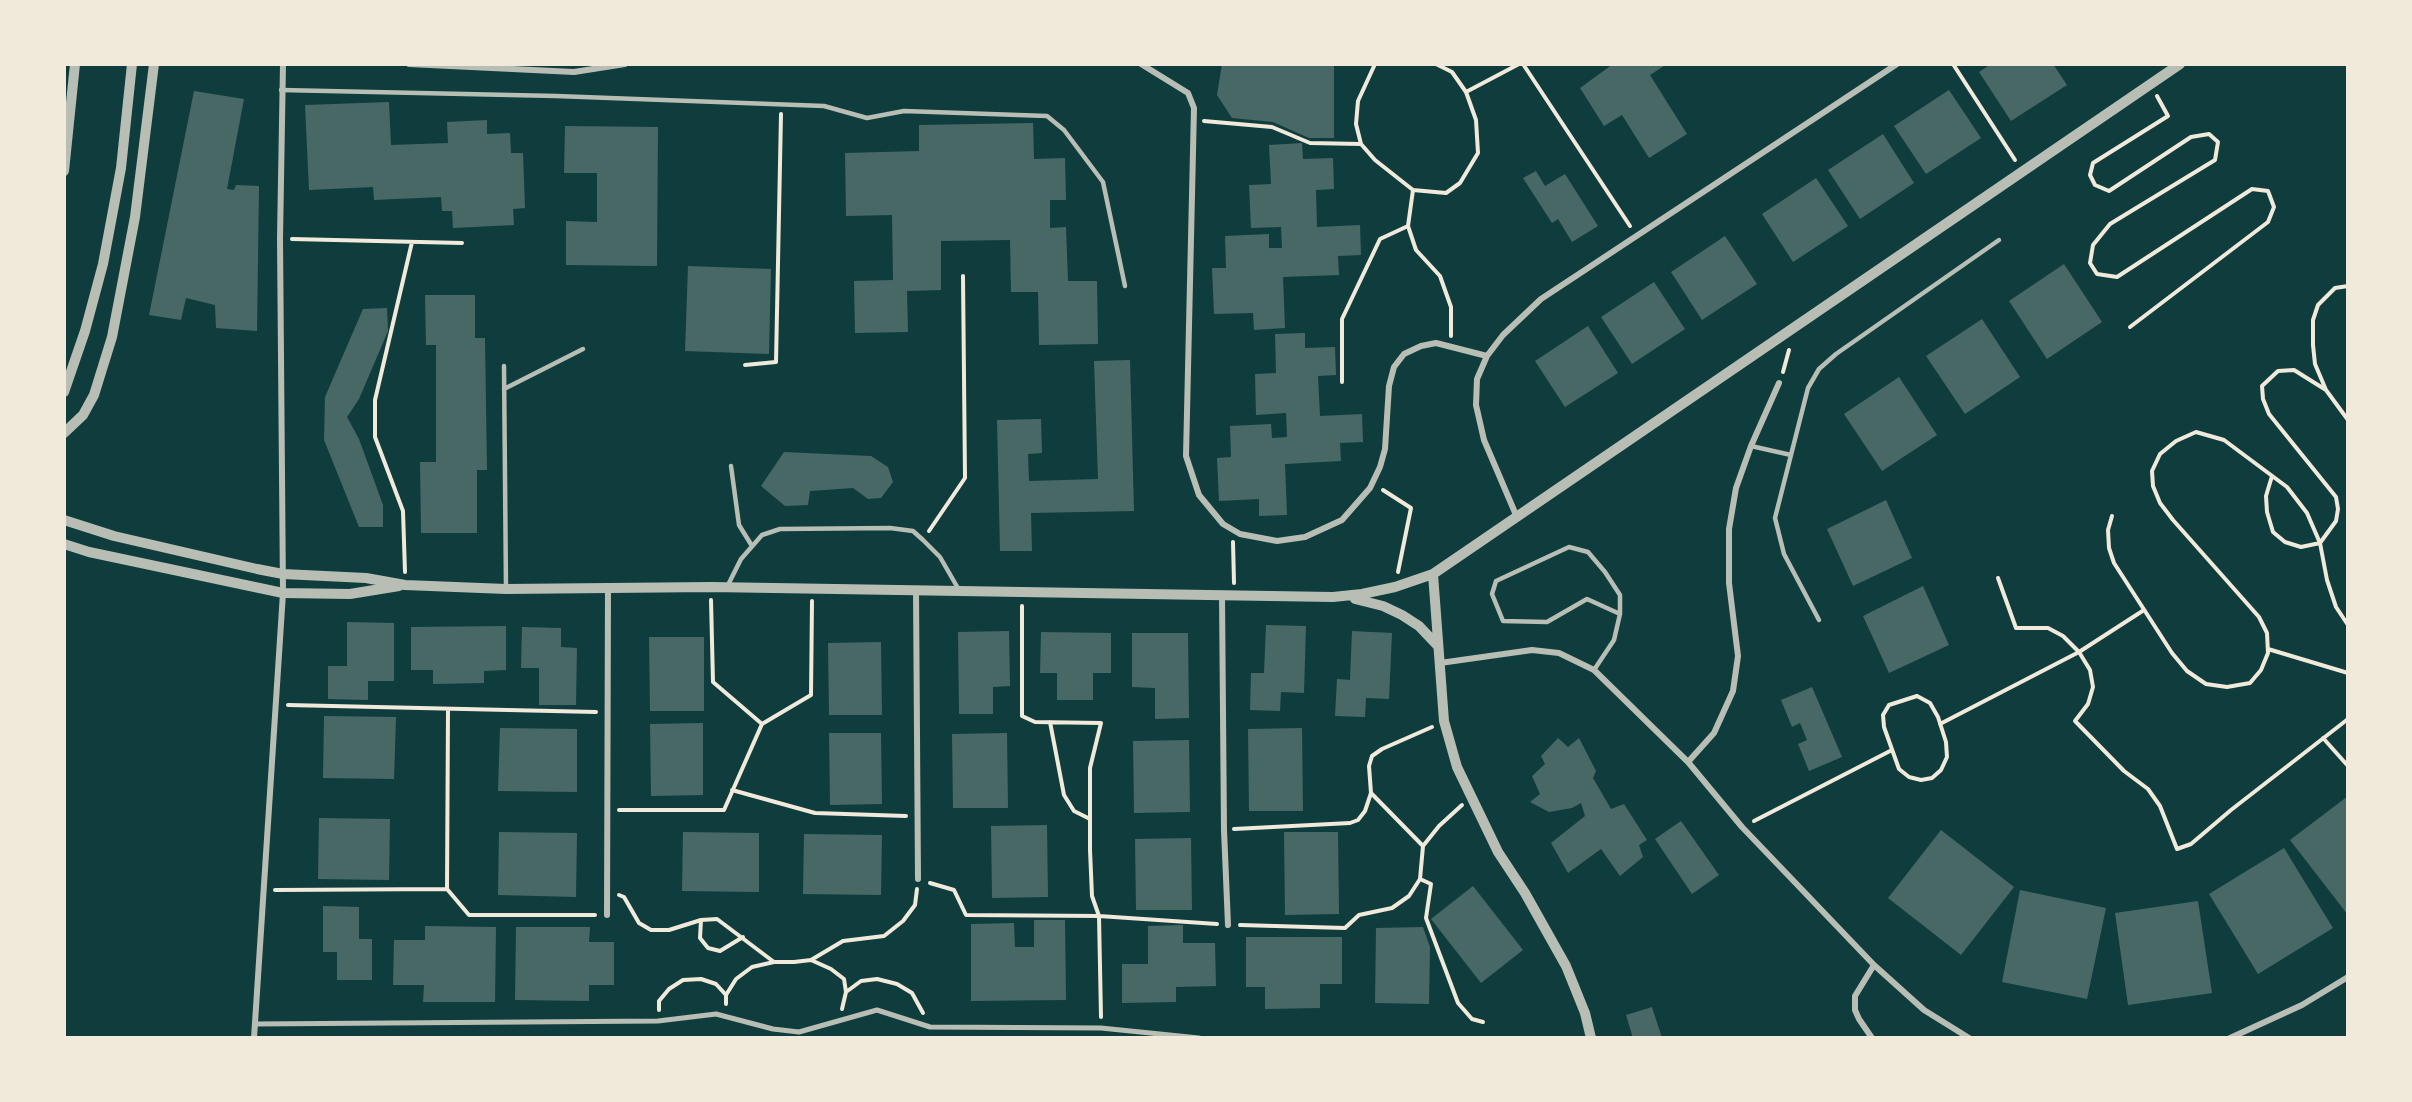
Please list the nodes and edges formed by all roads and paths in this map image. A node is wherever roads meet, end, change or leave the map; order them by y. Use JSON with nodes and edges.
{"nodes":[{"id":1,"x":75,"y":64,"type":"edge"},
{"id":2,"x":132,"y":64,"type":"edge"},
{"id":3,"x":154,"y":64,"type":"edge"},
{"id":4,"x":283,"y":64,"type":"edge"},
{"id":5,"x":409,"y":64,"type":"edge"},
{"id":6,"x":625,"y":64,"type":"edge"},
{"id":7,"x":1142,"y":64,"type":"edge"},
{"id":8,"x":1376,"y":64,"type":"edge"},
{"id":9,"x":1436,"y":64,"type":"edge"},
{"id":10,"x":1519,"y":64,"type":"edge"},
{"id":11,"x":1523,"y":64,"type":"edge"},
{"id":12,"x":1897,"y":64,"type":"edge"},
{"id":13,"x":1953,"y":64,"type":"edge"},
{"id":14,"x":2180,"y":64,"type":"edge"},
{"id":15,"x":2151,"y":85,"type":"junction"},
{"id":16,"x":281,"y":90,"type":"junction"},
{"id":17,"x":1467,"y":92,"type":"junction"},
{"id":18,"x":781,"y":105,"type":"junction"},
{"id":19,"x":1193,"y":120,"type":"junction"},
{"id":20,"x":1361,"y":144,"type":"junction"},
{"id":21,"x":64,"y":171,"type":"edge"},
{"id":22,"x":2023,"y":172,"type":"junction"},
{"id":23,"x":1413,"y":190,"type":"junction"},
{"id":24,"x":1408,"y":225,"type":"junction"},
{"id":25,"x":1635,"y":234,"type":"junction"},
{"id":26,"x":280,"y":238,"type":"junction"},
{"id":27,"x":1999,"y":240,"type":"dead end"},
{"id":28,"x":412,"y":242,"type":"junction"},
{"id":29,"x":462,"y":243,"type":"dead end"},
{"id":30,"x":963,"y":276,"type":"dead end"},
{"id":31,"x":2348,"y":285,"type":"edge"},
{"id":32,"x":1125,"y":286,"type":"dead end"},
{"id":33,"x":1796,"y":326,"type":"junction"},
{"id":34,"x":2130,"y":327,"type":"dead end"},
{"id":35,"x":1451,"y":346,"type":"junction"},
{"id":36,"x":583,"y":349,"type":"dead end"},
{"id":37,"x":1487,"y":356,"type":"junction"},
{"id":38,"x":746,"y":365,"type":"dead end"},
{"id":39,"x":504,"y":366,"type":"dead end"},
{"id":40,"x":1342,"y":382,"type":"dead end"},
{"id":41,"x":1779,"y":383,"type":"joint"},
{"id":42,"x":504,"y":389,"type":"junction"},
{"id":43,"x":2326,"y":390,"type":"junction"},
{"id":44,"x":64,"y":392,"type":"edge"},
{"id":45,"x":2348,"y":420,"type":"edge"},
{"id":46,"x":64,"y":433,"type":"edge"},
{"id":47,"x":1751,"y":446,"type":"junction"},
{"id":48,"x":1791,"y":455,"type":"junction"},
{"id":49,"x":731,"y":466,"type":"dead end"},
{"id":50,"x":2272,"y":476,"type":"junction"},
{"id":51,"x":1373,"y":482,"type":"junction"},
{"id":52,"x":1516,"y":515,"type":"junction"},
{"id":53,"x":2112,"y":516,"type":"dead end"},
{"id":54,"x":64,"y":519,"type":"edge"},
{"id":55,"x":1232,"y":530,"type":"junction"},
{"id":56,"x":922,"y":540,"type":"junction"},
{"id":57,"x":2320,"y":543,"type":"junction"},
{"id":58,"x":67,"y":546,"type":"edge"},
{"id":59,"x":752,"y":546,"type":"junction"},
{"id":60,"x":283,"y":574,"type":"junction"},
{"id":61,"x":1433,"y":574,"type":"junction"},
{"id":62,"x":1998,"y":579,"type":"dead end"},
{"id":63,"x":405,"y":585,"type":"junction"},
{"id":64,"x":608,"y":587,"type":"junction"},
{"id":65,"x":711,"y":587,"type":"junction"},
{"id":66,"x":728,"y":587,"type":"junction"},
{"id":67,"x":1395,"y":587,"type":"junction"},
{"id":68,"x":812,"y":588,"type":"junction"},
{"id":69,"x":506,"y":589,"type":"junction"},
{"id":70,"x":916,"y":590,"type":"junction"},
{"id":71,"x":958,"y":590,"type":"junction"},
{"id":72,"x":1022,"y":591,"type":"junction"},
{"id":73,"x":283,"y":593,"type":"junction"},
{"id":74,"x":1222,"y":595,"type":"junction"},
{"id":75,"x":1234,"y":595,"type":"junction"},
{"id":76,"x":1333,"y":597,"type":"junction"},
{"id":77,"x":2144,"y":610,"type":"junction"},
{"id":78,"x":1620,"y":614,"type":"junction"},
{"id":79,"x":1819,"y":620,"type":"dead end"},
{"id":80,"x":2348,"y":625,"type":"edge"},
{"id":81,"x":1438,"y":646,"type":"junction"},
{"id":82,"x":2268,"y":649,"type":"junction"},
{"id":83,"x":2079,"y":652,"type":"junction"},
{"id":84,"x":1440,"y":663,"type":"junction"},
{"id":85,"x":1594,"y":670,"type":"junction"},
{"id":86,"x":2348,"y":673,"type":"edge"},
{"id":87,"x":276,"y":705,"type":"junction"},
{"id":88,"x":448,"y":709,"type":"junction"},
{"id":89,"x":608,"y":713,"type":"junction"},
{"id":90,"x":2348,"y":719,"type":"edge"},
{"id":91,"x":1444,"y":721,"type":"junction"},
{"id":92,"x":1050,"y":722,"type":"junction"},
{"id":93,"x":762,"y":724,"type":"junction"},
{"id":94,"x":1940,"y":724,"type":"junction"},
{"id":95,"x":2323,"y":738,"type":"junction"},
{"id":96,"x":1892,"y":750,"type":"junction"},
{"id":97,"x":1688,"y":762,"type":"junction"},
{"id":98,"x":2348,"y":766,"type":"edge"},
{"id":99,"x":732,"y":790,"type":"junction"},
{"id":100,"x":1371,"y":793,"type":"junction"},
{"id":101,"x":632,"y":810,"type":"dead end"},
{"id":102,"x":896,"y":816,"type":"dead end"},
{"id":103,"x":1090,"y":819,"type":"junction"},
{"id":104,"x":1742,"y":827,"type":"junction"},
{"id":105,"x":1224,"y":830,"type":"junction"},
{"id":106,"x":1423,"y":846,"type":"dead end"},
{"id":107,"x":918,"y":879,"type":"joint"},
{"id":108,"x":1420,"y":879,"type":"dead end"},
{"id":109,"x":447,"y":888,"type":"junction"},
{"id":110,"x":263,"y":890,"type":"junction"},
{"id":111,"x":608,"y":890,"type":"junction"},
{"id":112,"x":608,"y":915,"type":"joint"},
{"id":113,"x":701,"y":920,"type":"junction"},
{"id":114,"x":1228,"y":925,"type":"dead end"},
{"id":115,"x":743,"y":937,"type":"junction"},
{"id":116,"x":811,"y":960,"type":"junction"},
{"id":117,"x":774,"y":962,"type":"junction"},
{"id":118,"x":1874,"y":965,"type":"junction"},
{"id":119,"x":2348,"y":977,"type":"edge"},
{"id":120,"x":846,"y":992,"type":"junction"},
{"id":121,"x":726,"y":995,"type":"junction"},
{"id":122,"x":726,"y":1016,"type":"junction"},
{"id":123,"x":658,"y":1021,"type":"junction"},
{"id":124,"x":839,"y":1021,"type":"junction"},
{"id":125,"x":1483,"y":1022,"type":"dead end"},
{"id":126,"x":255,"y":1024,"type":"junction"},
{"id":127,"x":930,"y":1027,"type":"junction"},
{"id":128,"x":1101,"y":1028,"type":"junction"},
{"id":129,"x":254,"y":1038,"type":"edge"},
{"id":130,"x":1198,"y":1038,"type":"edge"},
{"id":131,"x":1591,"y":1038,"type":"edge"},
{"id":132,"x":1872,"y":1038,"type":"edge"},
{"id":133,"x":1969,"y":1038,"type":"edge"},
{"id":134,"x":2230,"y":1038,"type":"edge"}],
"edges":[{"from":1,"to":21,"type":"street"},
{"from":2,"to":44,"type":"street"},
{"from":3,"to":46,"type":"street"},
{"from":4,"to":16,"type":"street"},
{"from":5,"to":6,"type":"street"},
{"from":7,"to":19,"type":"street"},
{"from":8,"to":20,"type":"path"},
{"from":9,"to":17,"type":"path"},
{"from":10,"to":17,"type":"path"},
{"from":11,"to":25,"type":"path"},
{"from":12,"to":25,"type":"street"},
{"from":13,"to":22,"type":"path"},
{"from":14,"to":15,"type":"street"},
{"from":15,"to":22,"type":"street"},
{"from":15,"to":34,"type":"path"},
{"from":16,"to":18,"type":"lane"},
{"from":16,"to":26,"type":"street"},
{"from":17,"to":23,"type":"path"},
{"from":18,"to":32,"type":"lane"},
{"from":18,"to":38,"type":"path"},
{"from":19,"to":20,"type":"path"},
{"from":19,"to":55,"type":"street"},
{"from":20,"to":23,"type":"path"},
{"from":22,"to":33,"type":"street"},
{"from":23,"to":24,"type":"path"},
{"from":24,"to":35,"type":"path"},
{"from":24,"to":40,"type":"path"},
{"from":25,"to":37,"type":"street"},
{"from":26,"to":28,"type":"path"},
{"from":26,"to":60,"type":"street"},
{"from":27,"to":48,"type":"lane"},
{"from":28,"to":29,"type":"path"},
{"from":28,"to":63,"type":"path"},
{"from":30,"to":56,"type":"path"},
{"from":31,"to":43,"type":"path"},
{"from":33,"to":41,"type":"path"},
{"from":33,"to":52,"type":"street"},
{"from":35,"to":37,"type":"street"},
{"from":35,"to":51,"type":"street"},
{"from":36,"to":42,"type":"lane"},
{"from":37,"to":52,"type":"street"},
{"from":39,"to":42,"type":"lane"},
{"from":41,"to":47,"type":"street"},
{"from":42,"to":69,"type":"lane"},
{"from":43,"to":45,"type":"path"},
{"from":43,"to":57,"type":"path"},
{"from":47,"to":48,"type":"lane"},
{"from":47,"to":97,"type":"street"},
{"from":48,"to":79,"type":"lane"},
{"from":49,"to":59,"type":"lane"},
{"from":50,"to":57,"type":"path"},
{"from":50,"to":57,"type":"path"},
{"from":50,"to":82,"type":"path"},
{"from":51,"to":55,"type":"street"},
{"from":51,"to":67,"type":"path"},
{"from":52,"to":61,"type":"street"},
{"from":53,"to":77,"type":"path"},
{"from":54,"to":60,"type":"street"},
{"from":55,"to":75,"type":"path"},
{"from":56,"to":59,"type":"lane"},
{"from":56,"to":71,"type":"lane"},
{"from":57,"to":80,"type":"path"},
{"from":58,"to":73,"type":"street"},
{"from":59,"to":66,"type":"lane"},
{"from":60,"to":63,"type":"street"},
{"from":60,"to":73,"type":"street"},
{"from":61,"to":67,"type":"street"},
{"from":61,"to":81,"type":"street"},
{"from":62,"to":83,"type":"path"},
{"from":63,"to":69,"type":"street"},
{"from":63,"to":73,"type":"street"},
{"from":64,"to":65,"type":"street"},
{"from":64,"to":69,"type":"street"},
{"from":64,"to":89,"type":"street"},
{"from":65,"to":66,"type":"street"},
{"from":65,"to":93,"type":"path"},
{"from":66,"to":68,"type":"street"},
{"from":67,"to":76,"type":"street"},
{"from":68,"to":70,"type":"street"},
{"from":68,"to":93,"type":"path"},
{"from":70,"to":71,"type":"street"},
{"from":70,"to":107,"type":"street"},
{"from":71,"to":72,"type":"street"},
{"from":72,"to":74,"type":"street"},
{"from":72,"to":92,"type":"path"},
{"from":73,"to":87,"type":"street"},
{"from":74,"to":75,"type":"street"},
{"from":74,"to":105,"type":"street"},
{"from":75,"to":76,"type":"street"},
{"from":76,"to":81,"type":"street"},
{"from":77,"to":82,"type":"path"},
{"from":77,"to":83,"type":"path"},
{"from":78,"to":78,"type":"lane"},
{"from":78,"to":85,"type":"lane"},
{"from":81,"to":84,"type":"street"},
{"from":82,"to":86,"type":"path"},
{"from":83,"to":94,"type":"path"},
{"from":83,"to":95,"type":"path"},
{"from":84,"to":85,"type":"street"},
{"from":84,"to":91,"type":"street"},
{"from":85,"to":97,"type":"street"},
{"from":87,"to":88,"type":"path"},
{"from":87,"to":110,"type":"street"},
{"from":88,"to":89,"type":"path"},
{"from":88,"to":109,"type":"path"},
{"from":89,"to":111,"type":"street"},
{"from":90,"to":95,"type":"path"},
{"from":91,"to":100,"type":"path"},
{"from":91,"to":131,"type":"street"},
{"from":92,"to":103,"type":"path"},
{"from":92,"to":103,"type":"path"},
{"from":93,"to":99,"type":"path"},
{"from":94,"to":96,"type":"path"},
{"from":94,"to":96,"type":"path"},
{"from":95,"to":98,"type":"path"},
{"from":96,"to":104,"type":"path"},
{"from":97,"to":104,"type":"street"},
{"from":99,"to":101,"type":"path"},
{"from":99,"to":102,"type":"path"},
{"from":100,"to":105,"type":"path"},
{"from":100,"to":106,"type":"path"},
{"from":103,"to":128,"type":"path"},
{"from":104,"to":118,"type":"street"},
{"from":105,"to":114,"type":"street"},
{"from":107,"to":116,"type":"path"},
{"from":108,"to":125,"type":"path"},
{"from":109,"to":110,"type":"path"},
{"from":109,"to":112,"type":"path"},
{"from":110,"to":126,"type":"street"},
{"from":111,"to":112,"type":"street"},
{"from":111,"to":113,"type":"path"},
{"from":113,"to":115,"type":"path"},
{"from":113,"to":115,"type":"path"},
{"from":115,"to":117,"type":"path"},
{"from":116,"to":117,"type":"path"},
{"from":116,"to":120,"type":"path"},
{"from":117,"to":121,"type":"path"},
{"from":118,"to":132,"type":"street"},
{"from":118,"to":133,"type":"street"},
{"from":119,"to":134,"type":"street"},
{"from":120,"to":124,"type":"path"},
{"from":120,"to":127,"type":"path"},
{"from":121,"to":122,"type":"path"},
{"from":121,"to":123,"type":"path"},
{"from":122,"to":123,"type":"street"},
{"from":122,"to":124,"type":"street"},
{"from":123,"to":126,"type":"street"},
{"from":124,"to":127,"type":"street"},
{"from":126,"to":129,"type":"street"},
{"from":127,"to":128,"type":"street"},
{"from":128,"to":130,"type":"street"}]}
